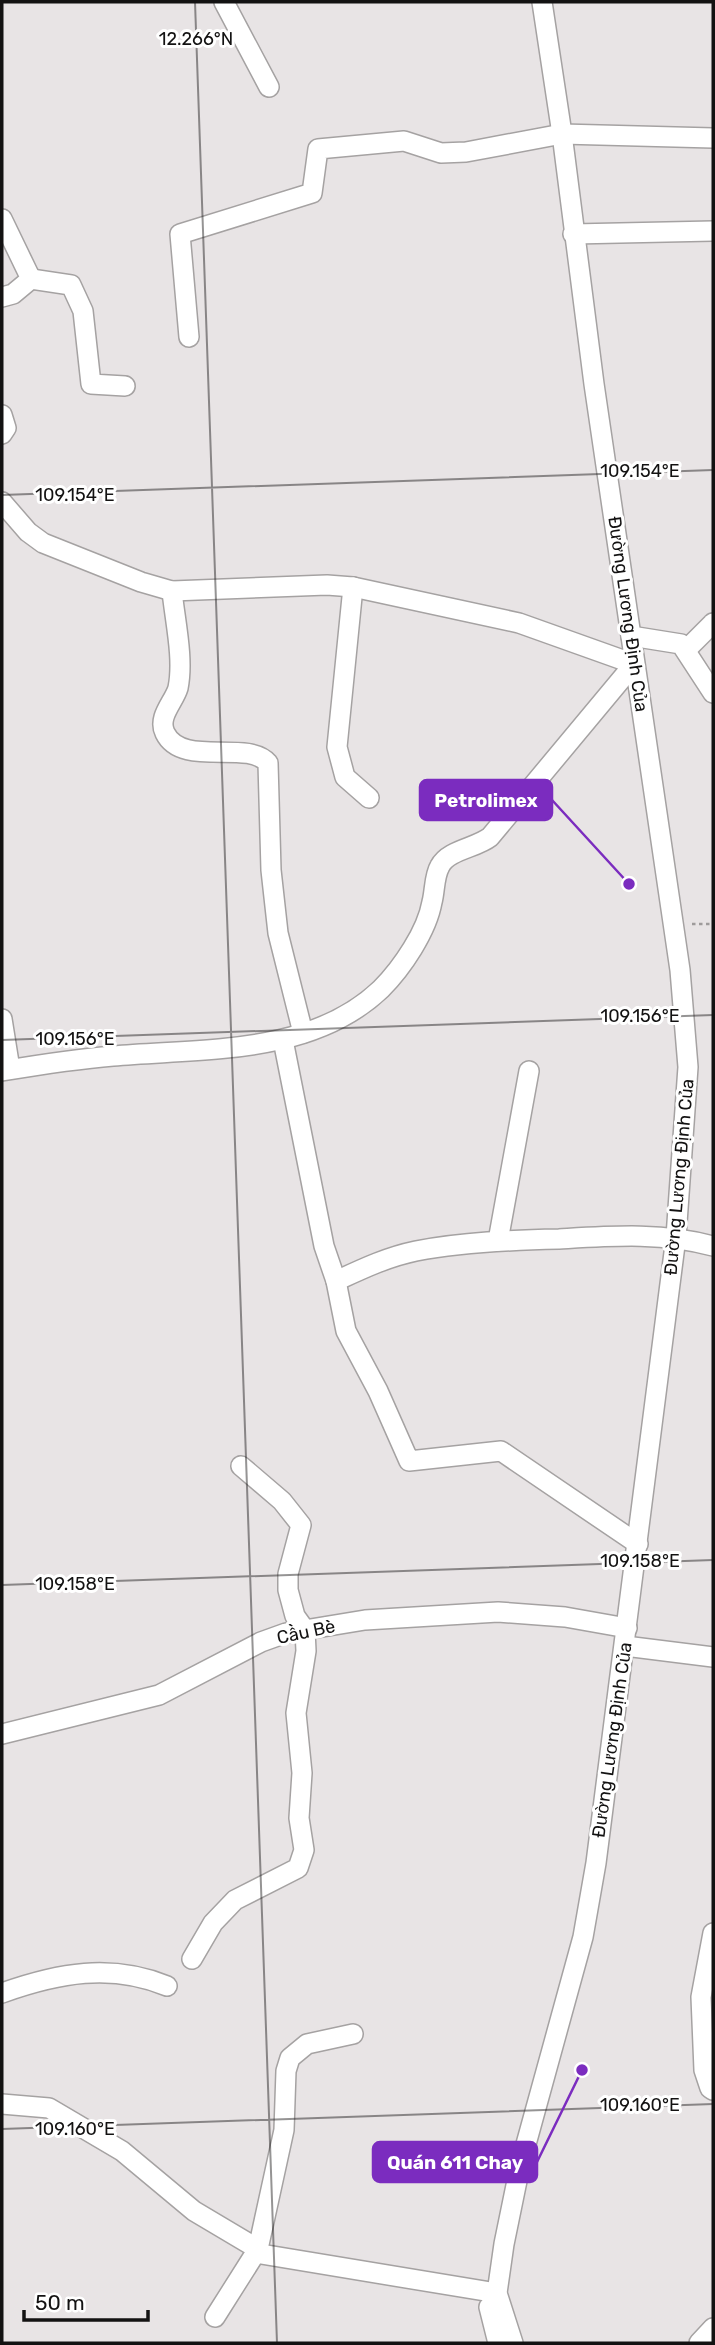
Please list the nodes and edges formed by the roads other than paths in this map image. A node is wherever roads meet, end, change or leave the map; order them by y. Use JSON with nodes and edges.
{"nodes":[{"id":1,"x":224,"y":2,"type":"edge"},
{"id":2,"x":542,"y":2,"type":"edge"},
{"id":3,"x":270,"y":87,"type":"dead end"},
{"id":4,"x":562,"y":134,"type":"junction"},
{"id":5,"x":713,"y":138,"type":"edge"},
{"id":6,"x":2,"y":219,"type":"edge"},
{"id":7,"x":713,"y":231,"type":"edge"},
{"id":8,"x":573,"y":233,"type":"junction"},
{"id":9,"x":31,"y":279,"type":"junction"},
{"id":10,"x":2,"y":298,"type":"edge"},
{"id":11,"x":189,"y":337,"type":"dead end"},
{"id":12,"x":125,"y":386,"type":"dead end"},
{"id":13,"x":2,"y":415,"type":"edge"},
{"id":14,"x":2,"y":434,"type":"edge"},
{"id":15,"x":2,"y":502,"type":"edge"},
{"id":16,"x":353,"y":587,"type":"junction"},
{"id":17,"x":172,"y":591,"type":"junction"},
{"id":18,"x":713,"y":623,"type":"edge"},
{"id":19,"x":631,"y":636,"type":"junction"},
{"id":20,"x":687,"y":649,"type":"junction"},
{"id":21,"x":634,"y":664,"type":"junction"},
{"id":22,"x":713,"y":693,"type":"edge"},
{"id":23,"x":369,"y":798,"type":"dead end"},
{"id":24,"x":2,"y":1019,"type":"edge"},
{"id":25,"x":303,"y":1033,"type":"junction"},
{"id":26,"x":282,"y":1040,"type":"junction"},
{"id":27,"x":6,"y":1070,"type":"edge"},
{"id":28,"x":529,"y":1071,"type":"dead end"},
{"id":29,"x":676,"y":1237,"type":"junction"},
{"id":30,"x":498,"y":1241,"type":"junction"},
{"id":31,"x":713,"y":1246,"type":"edge"},
{"id":32,"x":336,"y":1281,"type":"junction"},
{"id":33,"x":241,"y":1466,"type":"dead end"},
{"id":34,"x":638,"y":1544,"type":"junction"},
{"id":35,"x":305,"y":1630,"type":"junction"},
{"id":36,"x":626,"y":1637,"type":"junction"},
{"id":37,"x":713,"y":1657,"type":"edge"},
{"id":38,"x":2,"y":1734,"type":"edge"},
{"id":39,"x":713,"y":1933,"type":"edge"},
{"id":40,"x":192,"y":1959,"type":"dead end"},
{"id":41,"x":167,"y":1986,"type":"dead end"},
{"id":42,"x":2,"y":1993,"type":"edge"},
{"id":43,"x":708,"y":2029,"type":"edge"},
{"id":44,"x":353,"y":2034,"type":"dead end"},
{"id":45,"x":713,"y":2090,"type":"edge"},
{"id":46,"x":2,"y":2104,"type":"edge"},
{"id":47,"x":258,"y":2249,"type":"junction"},
{"id":48,"x":491,"y":2293,"type":"junction"},
{"id":49,"x":215,"y":2316,"type":"dead end"},
{"id":50,"x":713,"y":2328,"type":"edge"},
{"id":51,"x":498,"y":2343,"type":"edge"},
{"id":52,"x":513,"y":2343,"type":"edge"},
{"id":53,"x":699,"y":2343,"type":"edge"}],
"edges":[{"from":1,"to":3,"type":"street"},
{"from":2,"to":4,"type":"street","name":"Đường Lương Định Của"},
{"from":4,"to":5,"type":"street"},
{"from":4,"to":8,"type":"street","name":"Đường Lương Định Của"},
{"from":4,"to":11,"type":"street"},
{"from":6,"to":9,"type":"street"},
{"from":7,"to":8,"type":"street"},
{"from":8,"to":19,"type":"street","name":"Đường Lương Định Của"},
{"from":9,"to":10,"type":"street"},
{"from":9,"to":12,"type":"street"},
{"from":13,"to":14,"type":"street"},
{"from":15,"to":17,"type":"street"},
{"from":16,"to":17,"type":"street"},
{"from":16,"to":21,"type":"street"},
{"from":16,"to":23,"type":"street"},
{"from":17,"to":25,"type":"street"},
{"from":18,"to":20,"type":"street"},
{"from":19,"to":20,"type":"street"},
{"from":19,"to":21,"type":"street","name":"Đường Lương Định Của"},
{"from":20,"to":22,"type":"street"},
{"from":21,"to":25,"type":"street"},
{"from":21,"to":29,"type":"street","name":"Đường Lương Định Của"},
{"from":24,"to":27,"type":"street"},
{"from":25,"to":26,"type":"street"},
{"from":26,"to":27,"type":"street"},
{"from":26,"to":32,"type":"street"},
{"from":28,"to":30,"type":"street"},
{"from":29,"to":30,"type":"street"},
{"from":29,"to":31,"type":"street"},
{"from":29,"to":34,"type":"street","name":"Đường Lương Định Của"},
{"from":30,"to":32,"type":"street"},
{"from":32,"to":34,"type":"street"},
{"from":33,"to":35,"type":"street"},
{"from":34,"to":36,"type":"street","name":"Đường Lương Định Của"},
{"from":35,"to":36,"type":"street","name":"Cầu Bè"},
{"from":35,"to":38,"type":"street","name":"Cầu Bè"},
{"from":35,"to":40,"type":"street"},
{"from":36,"to":37,"type":"street","name":"Cầu Bè"},
{"from":36,"to":48,"type":"street","name":"Đường Lương Định Của"},
{"from":39,"to":43,"type":"street"},
{"from":41,"to":42,"type":"street"},
{"from":43,"to":45,"type":"street"},
{"from":44,"to":47,"type":"street"},
{"from":46,"to":47,"type":"street"},
{"from":47,"to":48,"type":"street"},
{"from":47,"to":49,"type":"street"},
{"from":48,"to":51,"type":"street"},
{"from":48,"to":52,"type":"street","name":"Đường Lương Định Của"},
{"from":50,"to":53,"type":"street"}]}
